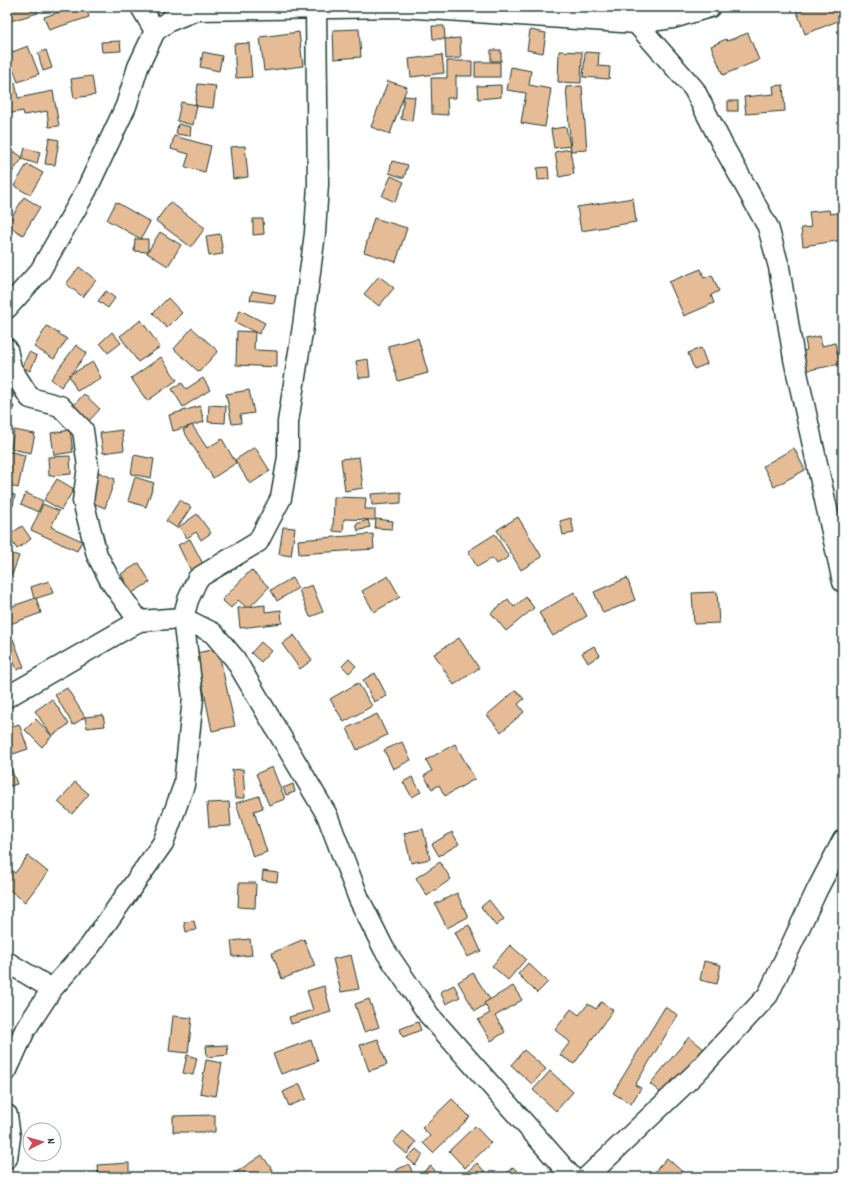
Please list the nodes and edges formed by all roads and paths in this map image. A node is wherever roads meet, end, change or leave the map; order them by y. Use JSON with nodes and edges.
{"nodes":[{"id":1,"x":141,"y":7,"type":"edge"},
{"id":2,"x":710,"y":7,"type":"edge"},
{"id":3,"x":316,"y":9,"type":"junction"},
{"id":4,"x":631,"y":15,"type":"edge"},
{"id":5,"x":155,"y":31,"type":"junction"},
{"id":6,"x":7,"y":308,"type":"edge"},
{"id":7,"x":7,"y":349,"type":"edge"},
{"id":8,"x":843,"y":582,"type":"edge"},
{"id":9,"x":183,"y":618,"type":"junction"},
{"id":10,"x":139,"y":621,"type":"junction"},
{"id":11,"x":7,"y":697,"type":"edge"},
{"id":12,"x":843,"y":840,"type":"edge"},
{"id":13,"x":7,"y":962,"type":"edge"},
{"id":14,"x":52,"y":989,"type":"junction"},
{"id":15,"x":7,"y":1070,"type":"edge"},
{"id":16,"x":7,"y":1115,"type":"edge"},
{"id":17,"x":7,"y":1158,"type":"edge"},
{"id":18,"x":572,"y":1177,"type":"edge"},
{"id":19,"x":587,"y":1177,"type":"edge"}],
"edges":[{"from":1,"to":5,"type":"street"},
{"from":2,"to":4,"type":"street"},
{"from":3,"to":4,"type":"street"},
{"from":3,"to":5,"type":"street"},
{"from":3,"to":9,"type":"street"},
{"from":4,"to":8,"type":"street"},
{"from":5,"to":6,"type":"street"},
{"from":7,"to":10,"type":"street"},
{"from":9,"to":10,"type":"street"},
{"from":9,"to":14,"type":"street"},
{"from":9,"to":18,"type":"street"},
{"from":10,"to":11,"type":"street"},
{"from":12,"to":19,"type":"street"},
{"from":13,"to":14,"type":"street"},
{"from":14,"to":15,"type":"street"},
{"from":16,"to":17,"type":"street"}]}
